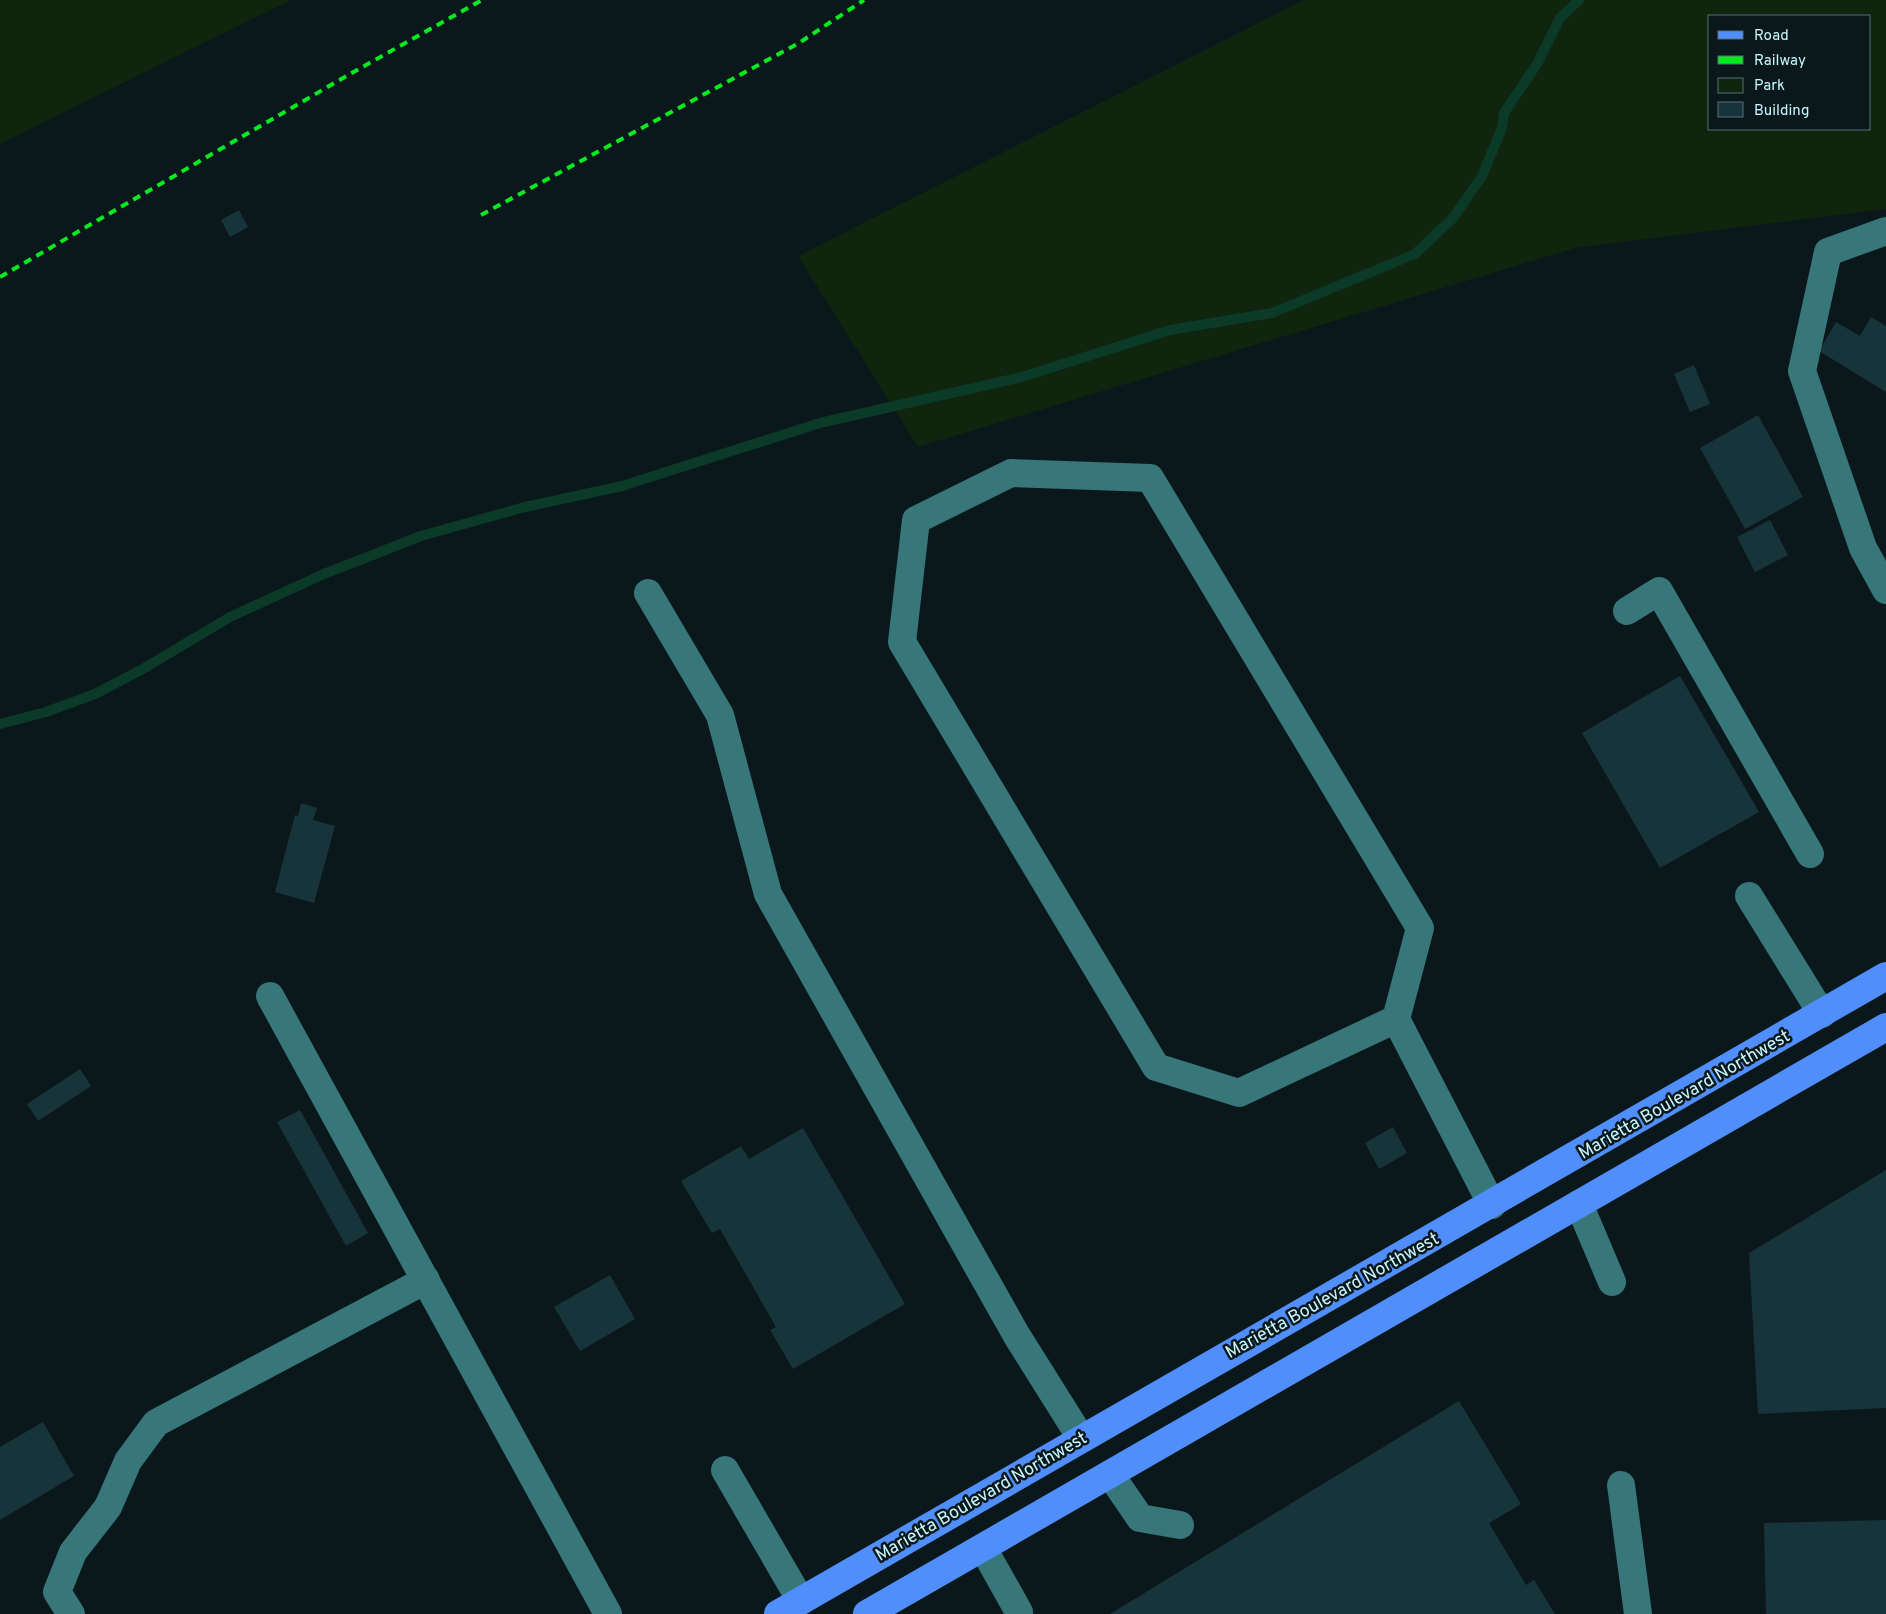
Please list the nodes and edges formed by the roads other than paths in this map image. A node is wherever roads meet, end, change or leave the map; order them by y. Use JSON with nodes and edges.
{"nodes":[{"id":1,"x":1886,"y":231,"type":"edge"},
{"id":2,"x":1886,"y":590,"type":"edge"},
{"id":3,"x":648,"y":593,"type":"dead end"},
{"id":4,"x":1627,"y":611,"type":"dead end"},
{"id":5,"x":1810,"y":854,"type":"dead end"},
{"id":6,"x":1749,"y":896,"type":"dead end"},
{"id":7,"x":1886,"y":976,"type":"edge"},
{"id":8,"x":270,"y":996,"type":"dead end"},
{"id":9,"x":1822,"y":1014,"type":"junction"},
{"id":10,"x":1396,"y":1019,"type":"junction"},
{"id":11,"x":1886,"y":1027,"type":"edge"},
{"id":12,"x":1579,"y":1204,"type":"junction"},
{"id":13,"x":1492,"y":1205,"type":"junction"},
{"id":14,"x":426,"y":1280,"type":"junction"},
{"id":15,"x":1612,"y":1282,"type":"dead end"},
{"id":16,"x":1081,"y":1438,"type":"junction"},
{"id":17,"x":725,"y":1470,"type":"dead end"},
{"id":18,"x":1110,"y":1474,"type":"junction"},
{"id":19,"x":1621,"y":1485,"type":"dead end"},
{"id":20,"x":1180,"y":1525,"type":"dead end"},
{"id":21,"x":983,"y":1548,"type":"junction"},
{"id":22,"x":790,"y":1607,"type":"edge"},
{"id":23,"x":1019,"y":1612,"type":"dead end"},
{"id":24,"x":71,"y":1614,"type":"edge"},
{"id":25,"x":608,"y":1614,"type":"edge"},
{"id":26,"x":867,"y":1614,"type":"edge"},
{"id":27,"x":1638,"y":1614,"type":"edge"}],
"edges":[{"from":1,"to":2,"type":"lane"},
{"from":3,"to":16,"type":"lane"},
{"from":4,"to":5,"type":"lane"},
{"from":6,"to":9,"type":"lane"},
{"from":7,"to":9,"type":"main road","name":"Marietta Boulevard Northwest"},
{"from":8,"to":14,"type":"lane"},
{"from":9,"to":13,"type":"main road","name":"Marietta Boulevard Northwest"},
{"from":10,"to":10,"type":"lane"},
{"from":10,"to":13,"type":"lane"},
{"from":11,"to":12,"type":"main road"},
{"from":12,"to":15,"type":"lane"},
{"from":12,"to":18,"type":"main road"},
{"from":13,"to":16,"type":"main road","name":"Marietta Boulevard Northwest"},
{"from":14,"to":24,"type":"lane"},
{"from":14,"to":25,"type":"lane"},
{"from":16,"to":22,"type":"main road","name":"Marietta Boulevard Northwest"},
{"from":17,"to":22,"type":"lane"},
{"from":18,"to":20,"type":"lane"},
{"from":18,"to":21,"type":"main road"},
{"from":19,"to":27,"type":"lane"},
{"from":21,"to":23,"type":"lane"},
{"from":21,"to":26,"type":"main road"}]}
